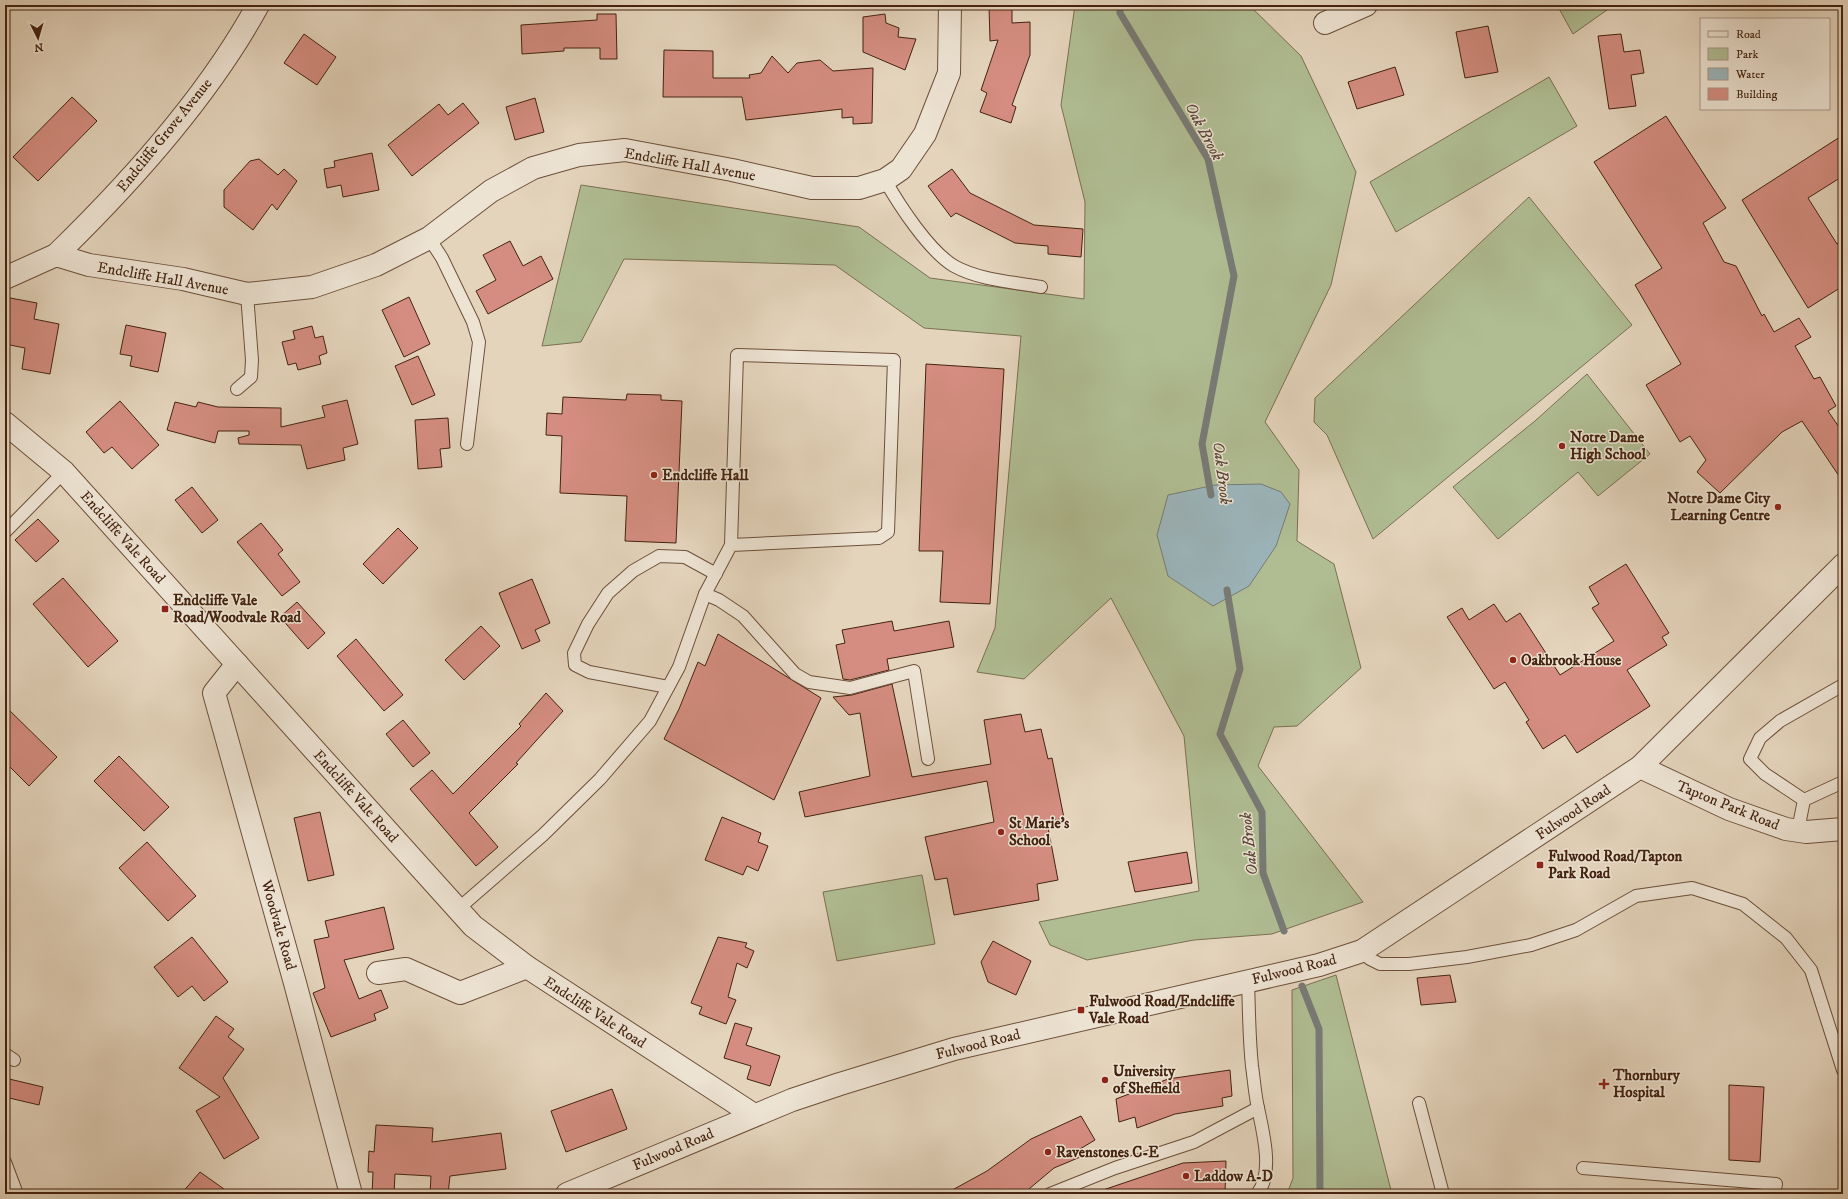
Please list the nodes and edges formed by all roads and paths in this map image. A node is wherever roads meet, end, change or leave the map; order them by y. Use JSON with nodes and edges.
{"nodes":[{"id":1,"x":258,"y":5,"type":"edge"},
{"id":2,"x":950,"y":5,"type":"edge"},
{"id":3,"x":1366,"y":5,"type":"edge"},
{"id":4,"x":1326,"y":23,"type":"dead end"},
{"id":5,"x":885,"y":180,"type":"junction"},
{"id":6,"x":429,"y":238,"type":"junction"},
{"id":7,"x":56,"y":255,"type":"junction"},
{"id":8,"x":5,"y":278,"type":"edge"},
{"id":9,"x":1041,"y":287,"type":"dead end"},
{"id":10,"x":247,"y":294,"type":"junction"},
{"id":11,"x":237,"y":389,"type":"dead end"},
{"id":12,"x":5,"y":423,"type":"edge"},
{"id":13,"x":467,"y":444,"type":"dead end"},
{"id":14,"x":64,"y":472,"type":"junction"},
{"id":15,"x":5,"y":532,"type":"edge"},
{"id":16,"x":731,"y":545,"type":"junction"},
{"id":17,"x":1843,"y":565,"type":"edge"},
{"id":18,"x":716,"y":574,"type":"junction"},
{"id":19,"x":705,"y":594,"type":"junction"},
{"id":20,"x":237,"y":664,"type":"junction"},
{"id":21,"x":1843,"y":685,"type":"edge"},
{"id":22,"x":668,"y":687,"type":"junction"},
{"id":23,"x":928,"y":759,"type":"dead end"},
{"id":24,"x":1640,"y":767,"type":"junction"},
{"id":25,"x":1843,"y":782,"type":"edge"},
{"id":26,"x":1804,"y":800,"type":"junction"},
{"id":27,"x":1843,"y":829,"type":"edge"},
{"id":28,"x":1798,"y":830,"type":"junction"},
{"id":29,"x":458,"y":909,"type":"junction"},
{"id":30,"x":1362,"y":951,"type":"junction"},
{"id":31,"x":528,"y":967,"type":"junction"},
{"id":32,"x":378,"y":972,"type":"dead end"},
{"id":33,"x":1248,"y":981,"type":"junction"},
{"id":34,"x":1843,"y":1070,"type":"edge"},
{"id":35,"x":1419,"y":1103,"type":"dead end"},
{"id":36,"x":1258,"y":1108,"type":"junction"},
{"id":37,"x":754,"y":1115,"type":"junction"},
{"id":38,"x":5,"y":1162,"type":"edge"},
{"id":39,"x":1583,"y":1168,"type":"dead end"},
{"id":40,"x":17,"y":1194,"type":"edge"},
{"id":41,"x":351,"y":1194,"type":"edge"},
{"id":42,"x":567,"y":1194,"type":"edge"},
{"id":43,"x":1050,"y":1194,"type":"edge"},
{"id":44,"x":1257,"y":1194,"type":"edge"},
{"id":45,"x":1443,"y":1194,"type":"edge"},
{"id":46,"x":1774,"y":1194,"type":"edge"}],
"edges":[{"from":1,"to":7,"type":"street","name":"Endcliffe Grove Avenue"},
{"from":2,"to":5,"type":"street","name":"Endcliffe Hall Avenue"},
{"from":3,"to":4,"type":"street"},
{"from":5,"to":6,"type":"street","name":"Endcliffe Hall Avenue"},
{"from":5,"to":9,"type":"lane"},
{"from":6,"to":10,"type":"street","name":"Endcliffe Hall Avenue"},
{"from":6,"to":13,"type":"lane"},
{"from":7,"to":8,"type":"street"},
{"from":7,"to":10,"type":"street","name":"Endcliffe Hall Avenue"},
{"from":10,"to":11,"type":"lane"},
{"from":12,"to":14,"type":"street","name":"Endcliffe Vale Road"},
{"from":14,"to":15,"type":"lane"},
{"from":14,"to":20,"type":"street","name":"Endcliffe Vale Road"},
{"from":16,"to":16,"type":"lane"},
{"from":16,"to":18,"type":"lane"},
{"from":17,"to":24,"type":"street","name":"Fulwood Road"},
{"from":18,"to":19,"type":"lane"},
{"from":18,"to":22,"type":"lane"},
{"from":19,"to":22,"type":"lane"},
{"from":19,"to":23,"type":"lane"},
{"from":20,"to":29,"type":"street","name":"Endcliffe Vale Road"},
{"from":20,"to":41,"type":"street","name":"Woodvale Road"},
{"from":21,"to":26,"type":"lane"},
{"from":22,"to":29,"type":"lane"},
{"from":24,"to":28,"type":"street","name":"Tapton Park Road"},
{"from":24,"to":30,"type":"street","name":"Fulwood Road"},
{"from":25,"to":26,"type":"lane"},
{"from":26,"to":28,"type":"lane"},
{"from":27,"to":28,"type":"street","name":"Tapton Park Road"},
{"from":29,"to":31,"type":"street","name":"Endcliffe Vale Road"},
{"from":30,"to":33,"type":"street","name":"Fulwood Road"},
{"from":30,"to":34,"type":"lane"},
{"from":31,"to":32,"type":"street"},
{"from":31,"to":37,"type":"street","name":"Endcliffe Vale Road"},
{"from":33,"to":36,"type":"lane"},
{"from":33,"to":37,"type":"street","name":"Fulwood Road"},
{"from":35,"to":45,"type":"lane"},
{"from":36,"to":43,"type":"lane"},
{"from":36,"to":44,"type":"lane"},
{"from":37,"to":42,"type":"street","name":"Fulwood Road"},
{"from":38,"to":40,"type":"lane"},
{"from":39,"to":46,"type":"lane"}]}
